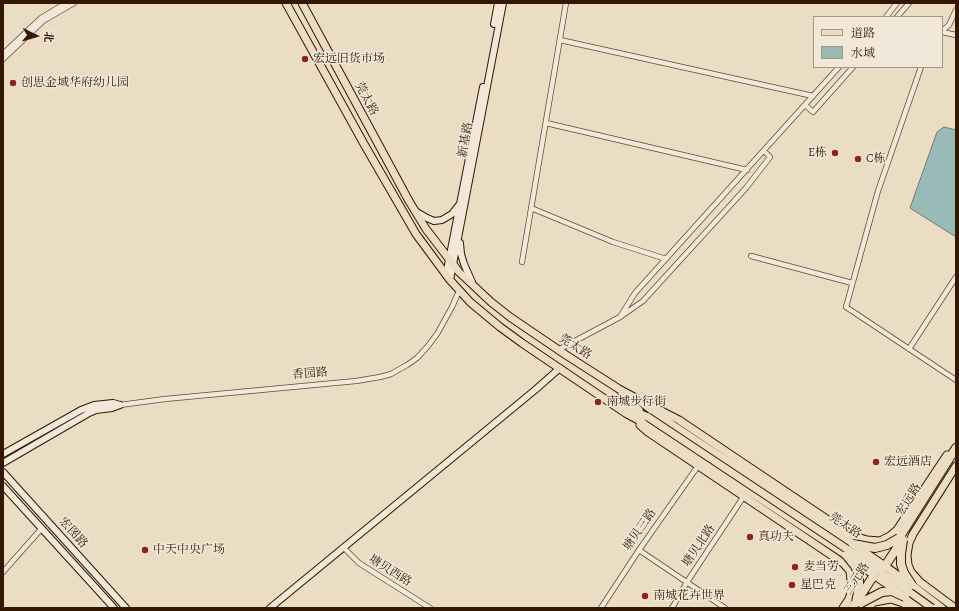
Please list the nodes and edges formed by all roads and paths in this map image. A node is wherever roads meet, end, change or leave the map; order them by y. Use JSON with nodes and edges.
{"nodes":[{"id":1,"x":66,"y":3,"type":"edge"},
{"id":2,"x":74,"y":3,"type":"edge"},
{"id":3,"x":286,"y":3,"type":"edge"},
{"id":4,"x":302,"y":3,"type":"edge"},
{"id":5,"x":498,"y":3,"type":"edge"},
{"id":6,"x":503,"y":3,"type":"edge"},
{"id":7,"x":566,"y":3,"type":"edge"},
{"id":8,"x":897,"y":3,"type":"edge"},
{"id":9,"x":909,"y":3,"type":"edge"},
{"id":10,"x":956,"y":10,"type":"edge"},
{"id":11,"x":887,"y":16,"type":"edge"},
{"id":12,"x":898,"y":16,"type":"edge"},
{"id":13,"x":943,"y":31,"type":"edge"},
{"id":14,"x":943,"y":32,"type":"edge"},
{"id":15,"x":956,"y":35,"type":"edge"},
{"id":16,"x":560,"y":40,"type":"junction"},
{"id":17,"x":3,"y":54,"type":"edge"},
{"id":18,"x":3,"y":59,"type":"edge"},
{"id":19,"x":838,"y":68,"type":"edge"},
{"id":20,"x":852,"y":68,"type":"edge"},
{"id":21,"x":921,"y":68,"type":"edge"},
{"id":22,"x":813,"y":96,"type":"junction"},
{"id":23,"x":805,"y":105,"type":"junction"},
{"id":24,"x":546,"y":123,"type":"junction"},
{"id":25,"x":764,"y":151,"type":"junction"},
{"id":26,"x":747,"y":170,"type":"junction"},
{"id":27,"x":461,"y":202,"type":"junction"},
{"id":28,"x":531,"y":208,"type":"junction"},
{"id":29,"x":414,"y":210,"type":"junction"},
{"id":30,"x":460,"y":234,"type":"junction"},
{"id":31,"x":751,"y":256,"type":"dead end"},
{"id":32,"x":666,"y":259,"type":"junction"},
{"id":33,"x":452,"y":262,"type":"junction"},
{"id":34,"x":522,"y":262,"type":"dead end"},
{"id":35,"x":956,"y":277,"type":"edge"},
{"id":36,"x":448,"y":278,"type":"junction"},
{"id":37,"x":852,"y":283,"type":"junction"},
{"id":38,"x":473,"y":285,"type":"junction"},
{"id":39,"x":459,"y":291,"type":"junction"},
{"id":40,"x":620,"y":317,"type":"junction"},
{"id":41,"x":909,"y":349,"type":"junction"},
{"id":42,"x":558,"y":350,"type":"junction"},
{"id":43,"x":560,"y":368,"type":"junction"},
{"id":44,"x":956,"y":380,"type":"edge"},
{"id":45,"x":619,"y":389,"type":"junction"},
{"id":46,"x":636,"y":398,"type":"junction"},
{"id":47,"x":610,"y":401,"type":"junction"},
{"id":48,"x":120,"y":405,"type":"junction"},
{"id":49,"x":627,"y":414,"type":"junction"},
{"id":50,"x":648,"y":417,"type":"junction"},
{"id":51,"x":956,"y":447,"type":"edge"},
{"id":52,"x":3,"y":454,"type":"edge"},
{"id":53,"x":954,"y":458,"type":"edge"},
{"id":54,"x":3,"y":462,"type":"edge"},
{"id":55,"x":698,"y":466,"type":"junction"},
{"id":56,"x":956,"y":466,"type":"edge"},
{"id":57,"x":3,"y":472,"type":"edge"},
{"id":58,"x":3,"y":486,"type":"edge"},
{"id":59,"x":744,"y":496,"type":"junction"},
{"id":60,"x":42,"y":528,"type":"junction"},
{"id":61,"x":901,"y":539,"type":"junction"},
{"id":62,"x":880,"y":541,"type":"junction"},
{"id":63,"x":853,"y":544,"type":"junction"},
{"id":64,"x":343,"y":547,"type":"junction"},
{"id":65,"x":639,"y":550,"type":"junction"},
{"id":66,"x":846,"y":555,"type":"junction"},
{"id":67,"x":884,"y":565,"type":"junction"},
{"id":68,"x":908,"y":565,"type":"junction"},
{"id":69,"x":3,"y":572,"type":"edge"},
{"id":70,"x":876,"y":576,"type":"junction"},
{"id":71,"x":852,"y":580,"type":"junction"},
{"id":72,"x":687,"y":582,"type":"junction"},
{"id":73,"x":912,"y":585,"type":"junction"},
{"id":74,"x":906,"y":597,"type":"junction"},
{"id":75,"x":882,"y":600,"type":"junction"},
{"id":76,"x":859,"y":606,"type":"edge"},
{"id":77,"x":114,"y":608,"type":"edge"},
{"id":78,"x":126,"y":608,"type":"edge"},
{"id":79,"x":270,"y":608,"type":"edge"},
{"id":80,"x":430,"y":608,"type":"edge"},
{"id":81,"x":601,"y":608,"type":"edge"},
{"id":82,"x":672,"y":608,"type":"edge"},
{"id":83,"x":725,"y":608,"type":"edge"},
{"id":84,"x":843,"y":608,"type":"edge"},
{"id":85,"x":911,"y":608,"type":"edge"},
{"id":86,"x":921,"y":608,"type":"edge"},
{"id":87,"x":932,"y":608,"type":"edge"},
{"id":88,"x":942,"y":608,"type":"edge"},
{"id":89,"x":955,"y":608,"type":"edge"}],
"edges":[{"from":1,"to":17,"type":"street"},
{"from":2,"to":18,"type":"street"},
{"from":3,"to":36,"type":"main road","name":"莞太路"},
{"from":4,"to":29,"type":"main road","name":"莞太路"},
{"from":5,"to":27,"type":"street","name":"新基路"},
{"from":6,"to":30,"type":"street","name":"新基路"},
{"from":7,"to":16,"type":"street"},
{"from":8,"to":11,"type":"street"},
{"from":9,"to":12,"type":"street"},
{"from":10,"to":13,"type":"street"},
{"from":14,"to":15,"type":"street"},
{"from":16,"to":22,"type":"street"},
{"from":16,"to":24,"type":"street"},
{"from":19,"to":22,"type":"street"},
{"from":20,"to":23,"type":"street"},
{"from":21,"to":37,"type":"street"},
{"from":22,"to":23,"type":"street"},
{"from":23,"to":25,"type":"street"},
{"from":24,"to":26,"type":"street"},
{"from":24,"to":28,"type":"street"},
{"from":25,"to":26,"type":"street"},
{"from":25,"to":40,"type":"street"},
{"from":26,"to":32,"type":"street"},
{"from":27,"to":29,"type":"street"},
{"from":27,"to":33,"type":"street","name":"新基路"},
{"from":28,"to":32,"type":"street"},
{"from":28,"to":34,"type":"street"},
{"from":29,"to":33,"type":"main road","name":"莞太路"},
{"from":30,"to":33,"type":"street","name":"新基路"},
{"from":30,"to":38,"type":"street"},
{"from":31,"to":37,"type":"street"},
{"from":32,"to":40,"type":"street"},
{"from":33,"to":36,"type":"street","name":"新基路"},
{"from":33,"to":38,"type":"main road","name":"莞太路"},
{"from":35,"to":41,"type":"street"},
{"from":36,"to":39,"type":"main road","name":"莞太路"},
{"from":37,"to":41,"type":"street"},
{"from":38,"to":42,"type":"main road","name":"莞太路"},
{"from":39,"to":43,"type":"main road","name":"莞太路"},
{"from":39,"to":48,"type":"street","name":"香园路"},
{"from":40,"to":42,"type":"street"},
{"from":41,"to":44,"type":"street"},
{"from":42,"to":45,"type":"main road","name":"莞太路"},
{"from":43,"to":47,"type":"main road","name":"莞太路"},
{"from":43,"to":64,"type":"street"},
{"from":45,"to":46,"type":"main road","name":"莞太路"},
{"from":45,"to":50,"type":"main road"},
{"from":46,"to":62,"type":"main road"},
{"from":46,"to":63,"type":"main road","name":"莞太路"},
{"from":47,"to":49,"type":"main road","name":"莞太路"},
{"from":47,"to":50,"type":"main road"},
{"from":48,"to":52,"type":"street","name":"香园路"},
{"from":48,"to":54,"type":"street","name":"香园路"},
{"from":49,"to":55,"type":"main road"},
{"from":49,"to":66,"type":"main road","name":"莞太路"},
{"from":50,"to":87,"type":"main road","bridge":true},
{"from":51,"to":53,"type":"highway","name":"宏远路"},
{"from":51,"to":62,"type":"main road"},
{"from":53,"to":61,"type":"highway","name":"宏远路"},
{"from":55,"to":59,"type":"main road"},
{"from":55,"to":65,"type":"street","name":"塘贝三路"},
{"from":56,"to":68,"type":"main road"},
{"from":57,"to":78,"type":"street","name":"宏图路"},
{"from":58,"to":60,"type":"street","name":"宏图路"},
{"from":59,"to":71,"type":"main road"},
{"from":59,"to":72,"type":"street","name":"塘贝北路"},
{"from":60,"to":69,"type":"street"},
{"from":60,"to":77,"type":"street","name":"宏图路"},
{"from":61,"to":63,"type":"highway","bridge":true},
{"from":61,"to":67,"type":"highway","name":"宏远路"},
{"from":61,"to":73,"type":"highway","bridge":true},
{"from":62,"to":68,"type":"main road"},
{"from":62,"to":71,"type":"main road"},
{"from":63,"to":67,"type":"main road","name":"莞太路","bridge":true},
{"from":64,"to":79,"type":"street"},
{"from":64,"to":80,"type":"street","name":"塘贝西路"},
{"from":65,"to":72,"type":"street"},
{"from":65,"to":81,"type":"street","name":"塘贝三路"},
{"from":66,"to":70,"type":"main road","name":"莞太路","bridge":true},
{"from":66,"to":76,"type":"highway","bridge":true},
{"from":67,"to":70,"type":"highway","name":"三元路","bridge":true},
{"from":67,"to":73,"type":"main road","name":"莞太路","bridge":true},
{"from":68,"to":75,"type":"main road"},
{"from":68,"to":89,"type":"main road"},
{"from":70,"to":74,"type":"main road","name":"莞太路","bridge":true},
{"from":70,"to":76,"type":"highway","name":"三元路","bridge":true},
{"from":71,"to":75,"type":"main road"},
{"from":71,"to":84,"type":"main road"},
{"from":72,"to":82,"type":"street","name":"塘贝北路"},
{"from":72,"to":83,"type":"street"},
{"from":73,"to":88,"type":"main road","name":"莞太路"},
{"from":74,"to":76,"type":"highway","bridge":true},
{"from":74,"to":86,"type":"main road","name":"莞太路"},
{"from":75,"to":76,"type":"main road"},
{"from":75,"to":85,"type":"main road"}]}
